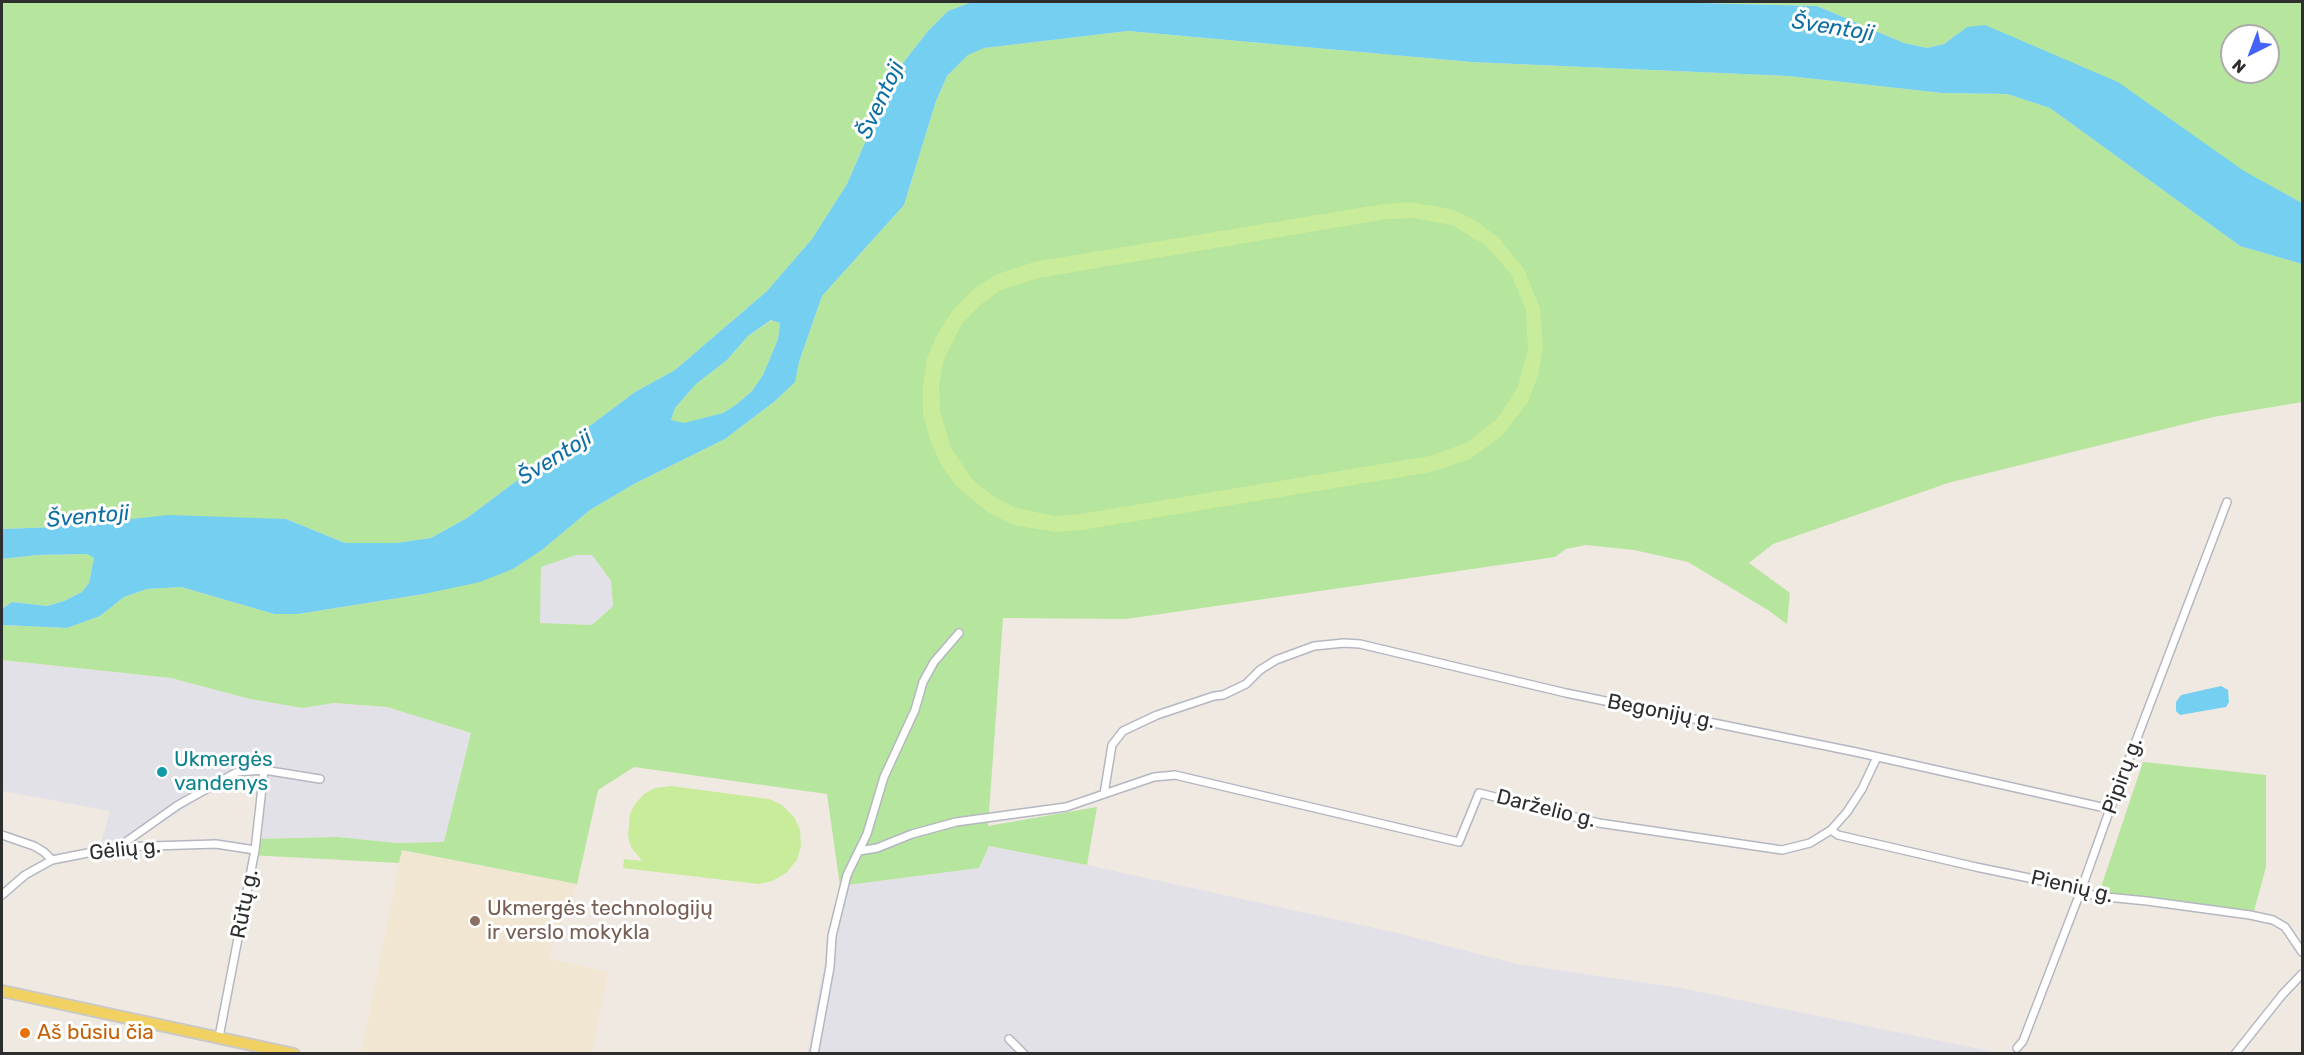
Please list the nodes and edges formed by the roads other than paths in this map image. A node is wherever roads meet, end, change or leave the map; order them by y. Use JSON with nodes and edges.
{"nodes":[{"id":1,"x":2227,"y":502,"type":"dead end"},
{"id":2,"x":959,"y":633,"type":"dead end"},
{"id":3,"x":1877,"y":757,"type":"junction"},
{"id":4,"x":264,"y":770,"type":"junction"},
{"id":5,"x":320,"y":779,"type":"dead end"},
{"id":6,"x":1104,"y":794,"type":"junction"},
{"id":7,"x":2110,"y":809,"type":"junction"},
{"id":8,"x":1831,"y":830,"type":"junction"},
{"id":9,"x":2,"y":835,"type":"edge"},
{"id":10,"x":118,"y":847,"type":"junction"},
{"id":11,"x":255,"y":850,"type":"junction"},
{"id":12,"x":859,"y":851,"type":"junction"},
{"id":13,"x":52,"y":860,"type":"junction"},
{"id":14,"x":2080,"y":893,"type":"junction"},
{"id":15,"x":2,"y":896,"type":"edge"},
{"id":16,"x":2302,"y":952,"type":"edge"},
{"id":17,"x":2302,"y":974,"type":"edge"},
{"id":18,"x":2,"y":991,"type":"edge"},
{"id":19,"x":219,"y":1037,"type":"junction"},
{"id":20,"x":1009,"y":1039,"type":"dead end"},
{"id":21,"x":2017,"y":1048,"type":"dead end"},
{"id":22,"x":294,"y":1053,"type":"edge"},
{"id":23,"x":814,"y":1053,"type":"edge"},
{"id":24,"x":1023,"y":1053,"type":"edge"},
{"id":25,"x":2235,"y":1053,"type":"edge"}],
"edges":[{"from":1,"to":7,"type":"street","name":"Pipirų g."},
{"from":2,"to":12,"type":"street"},
{"from":3,"to":6,"type":"street","name":"Begonijų g."},
{"from":3,"to":7,"type":"street","name":"Begonijų g."},
{"from":3,"to":8,"type":"street","name":"Darželio g."},
{"from":4,"to":5,"type":"street"},
{"from":4,"to":10,"type":"street"},
{"from":4,"to":11,"type":"street","name":"Rūtų g."},
{"from":6,"to":8,"type":"street","name":"Darželio g."},
{"from":6,"to":12,"type":"street"},
{"from":7,"to":14,"type":"street","name":"Pipirų g."},
{"from":8,"to":14,"type":"street","name":"Pienių g."},
{"from":9,"to":13,"type":"street"},
{"from":10,"to":11,"type":"street","name":"Gėlių g."},
{"from":10,"to":13,"type":"street","name":"Gėlių g."},
{"from":11,"to":19,"type":"street","name":"Rūtų g."},
{"from":12,"to":23,"type":"street"},
{"from":13,"to":15,"type":"street","name":"Gėlių g."},
{"from":14,"to":16,"type":"street","name":"Pienių g."},
{"from":14,"to":21,"type":"street","name":"Pipirų g."},
{"from":17,"to":25,"type":"street"},
{"from":18,"to":19,"type":"main road"},
{"from":19,"to":22,"type":"main road"},
{"from":20,"to":24,"type":"street"}]}
